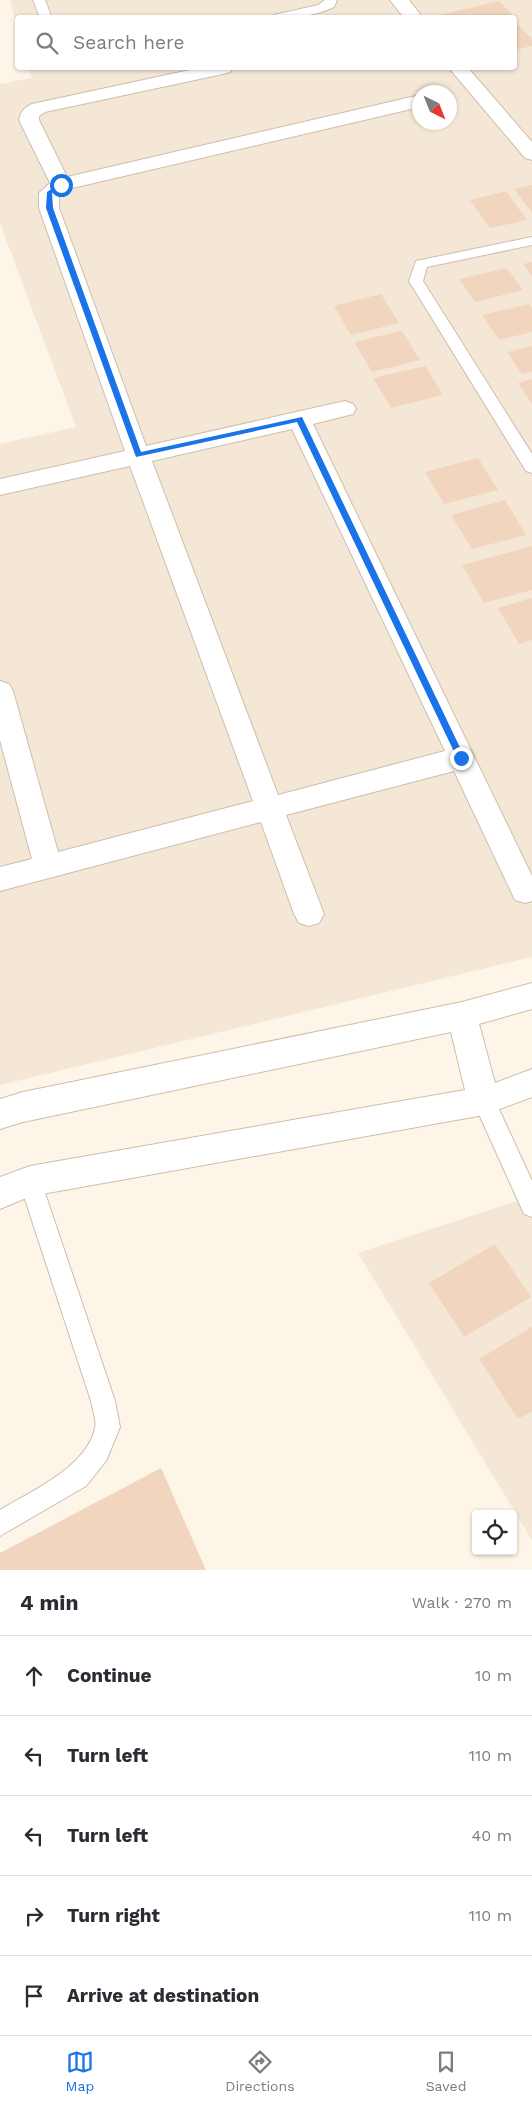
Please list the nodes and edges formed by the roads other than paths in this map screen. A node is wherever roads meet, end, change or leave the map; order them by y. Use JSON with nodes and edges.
{"nodes":[{"id":1,"x":38,"y":0,"type":"edge"},
{"id":2,"x":331,"y":0,"type":"edge"},
{"id":3,"x":423,"y":0,"type":"edge"},
{"id":4,"x":405,"y":7,"type":"edge"},
{"id":5,"x":45,"y":15,"type":"edge"},
{"id":6,"x":291,"y":15,"type":"edge"},
{"id":7,"x":214,"y":70,"type":"edge"},
{"id":8,"x":459,"y":70,"type":"edge"},
{"id":9,"x":412,"y":103,"type":"edge"},
{"id":10,"x":532,"y":154,"type":"edge"},
{"id":11,"x":61,"y":185,"type":"junction"},
{"id":12,"x":532,"y":241,"type":"edge"},
{"id":13,"x":344,"y":408,"type":"dead end"},
{"id":14,"x":299,"y":419,"type":"junction"},
{"id":15,"x":138,"y":455,"type":"junction"},
{"id":16,"x":532,"y":467,"type":"edge"},
{"id":17,"x":0,"y":487,"type":"edge"},
{"id":18,"x":0,"y":691,"type":"edge"},
{"id":19,"x":461,"y":758,"type":"junction"},
{"id":20,"x":269,"y":808,"type":"junction"},
{"id":21,"x":48,"y":866,"type":"junction"},
{"id":22,"x":0,"y":879,"type":"edge"},
{"id":23,"x":525,"y":891,"type":"dead end"},
{"id":24,"x":309,"y":914,"type":"dead end"},
{"id":25,"x":532,"y":996,"type":"edge"},
{"id":26,"x":462,"y":1016,"type":"junction"},
{"id":27,"x":532,"y":1083,"type":"edge"},
{"id":28,"x":484,"y":1100,"type":"junction"},
{"id":29,"x":0,"y":1114,"type":"edge"},
{"id":30,"x":30,"y":1181,"type":"junction"},
{"id":31,"x":0,"y":1193,"type":"edge"},
{"id":32,"x":530,"y":1201,"type":"edge"},
{"id":33,"x":0,"y":1524,"type":"edge"}],
"edges":[{"from":1,"to":5,"type":"lane"},
{"from":2,"to":6,"type":"lane"},
{"from":3,"to":4,"type":"street"},
{"from":7,"to":11,"type":"street"},
{"from":8,"to":10,"type":"street"},
{"from":9,"to":11,"type":"street"},
{"from":11,"to":15,"type":"street"},
{"from":12,"to":16,"type":"lane"},
{"from":13,"to":14,"type":"street"},
{"from":14,"to":15,"type":"street"},
{"from":14,"to":19,"type":"street"},
{"from":15,"to":17,"type":"street"},
{"from":15,"to":20,"type":"street"},
{"from":18,"to":21,"type":"street"},
{"from":19,"to":20,"type":"street"},
{"from":19,"to":23,"type":"street"},
{"from":20,"to":21,"type":"street"},
{"from":20,"to":24,"type":"street"},
{"from":21,"to":22,"type":"street"},
{"from":25,"to":26,"type":"street"},
{"from":26,"to":28,"type":"street"},
{"from":26,"to":29,"type":"street"},
{"from":27,"to":28,"type":"street"},
{"from":28,"to":30,"type":"street"},
{"from":28,"to":32,"type":"lane"},
{"from":30,"to":31,"type":"street"},
{"from":30,"to":33,"type":"lane"}]}
